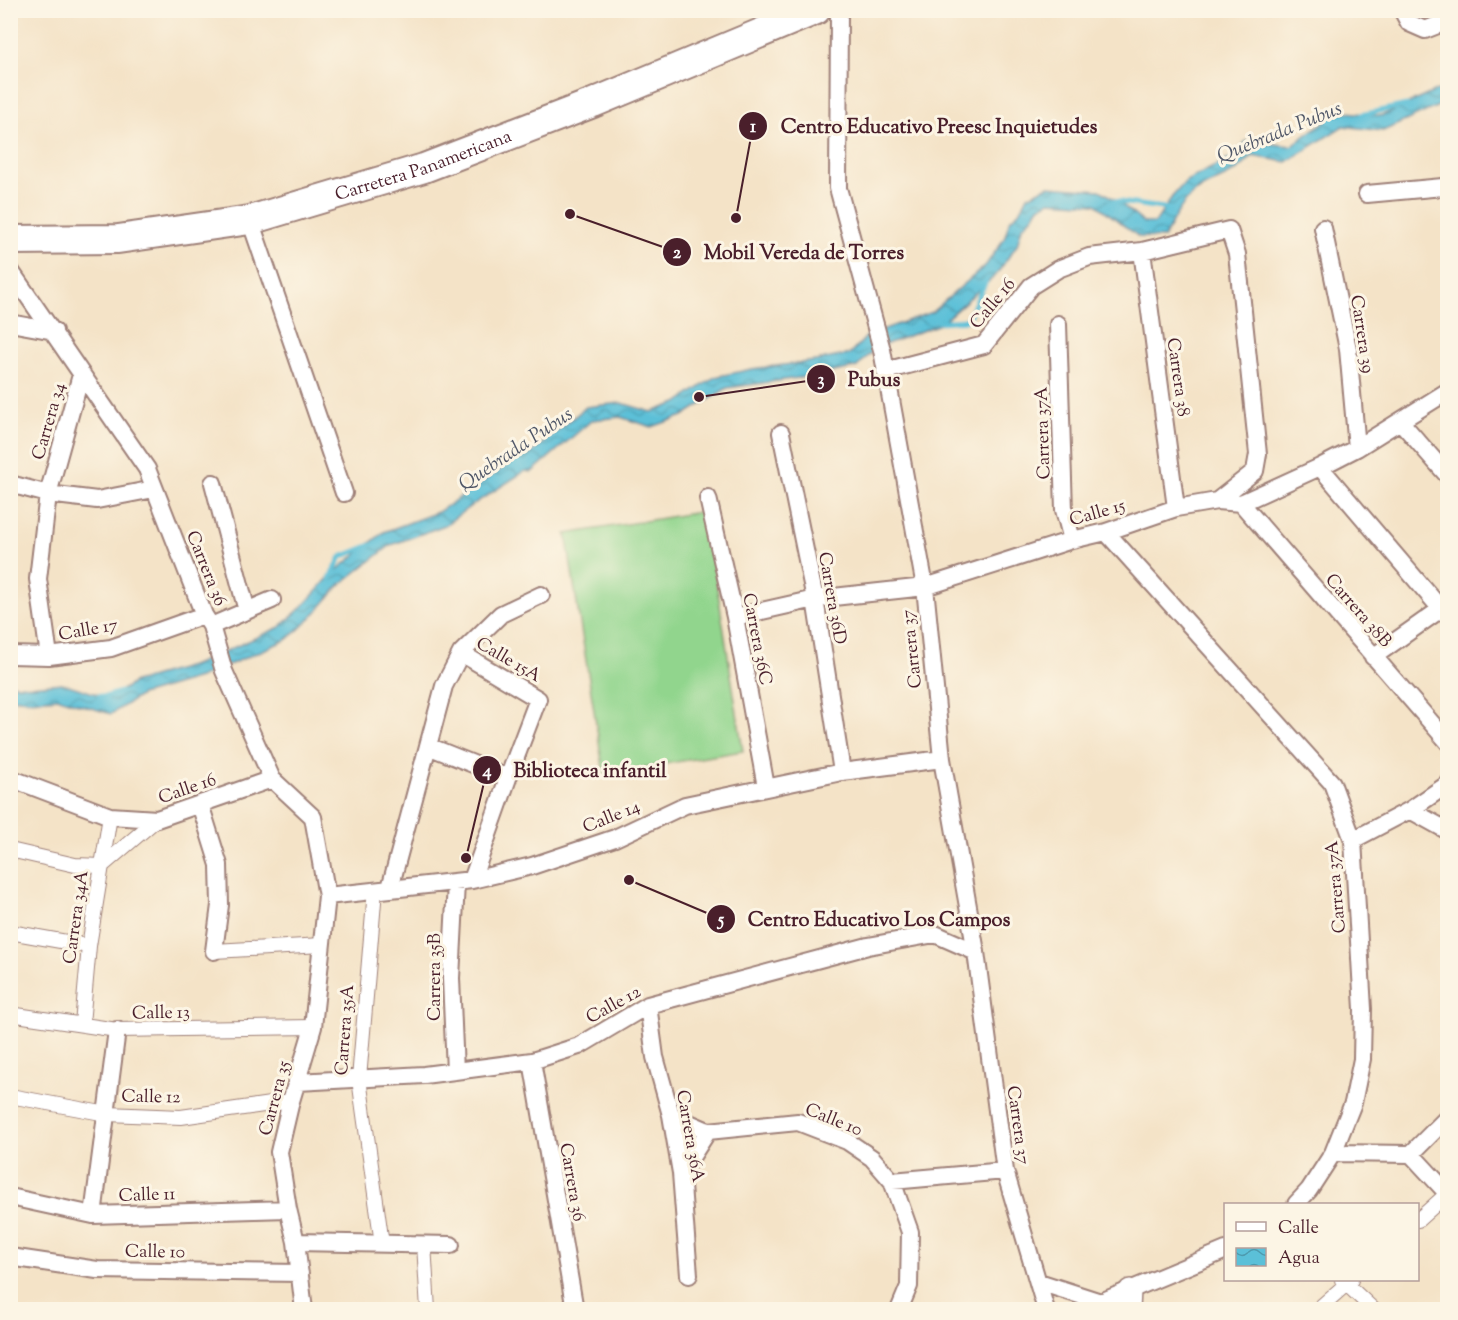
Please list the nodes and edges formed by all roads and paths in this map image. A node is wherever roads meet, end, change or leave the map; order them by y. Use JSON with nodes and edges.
{"nodes":[{"id":1,"x":816,"y":10,"type":"edge"},
{"id":2,"x":839,"y":10,"type":"edge"},
{"id":3,"x":1405,"y":17,"type":"edge"},
{"id":4,"x":1448,"y":21,"type":"edge"},
{"id":5,"x":1448,"y":189,"type":"edge"},
{"id":6,"x":1367,"y":194,"type":"dead end"},
{"id":7,"x":250,"y":220,"type":"junction"},
{"id":8,"x":1323,"y":228,"type":"dead end"},
{"id":9,"x":10,"y":240,"type":"edge"},
{"id":10,"x":1142,"y":251,"type":"junction"},
{"id":11,"x":10,"y":270,"type":"edge"},
{"id":12,"x":10,"y":323,"type":"edge"},
{"id":13,"x":1058,"y":324,"type":"dead end"},
{"id":14,"x":54,"y":331,"type":"junction"},
{"id":15,"x":885,"y":370,"type":"junction"},
{"id":16,"x":81,"y":375,"type":"junction"},
{"id":17,"x":1448,"y":391,"type":"edge"},
{"id":18,"x":1400,"y":421,"type":"junction"},
{"id":19,"x":781,"y":433,"type":"dead end"},
{"id":20,"x":1357,"y":448,"type":"junction"},
{"id":21,"x":1320,"y":467,"type":"junction"},
{"id":22,"x":1448,"y":476,"type":"edge"},
{"id":23,"x":213,"y":483,"type":"dead end"},
{"id":24,"x":10,"y":484,"type":"edge"},
{"id":25,"x":154,"y":489,"type":"junction"},
{"id":26,"x":48,"y":494,"type":"junction"},
{"id":27,"x":344,"y":494,"type":"dead end"},
{"id":28,"x":708,"y":498,"type":"dead end"},
{"id":29,"x":1217,"y":501,"type":"junction"},
{"id":30,"x":1242,"y":503,"type":"junction"},
{"id":31,"x":1176,"y":507,"type":"junction"},
{"id":32,"x":1106,"y":532,"type":"junction"},
{"id":33,"x":1072,"y":540,"type":"junction"},
{"id":34,"x":925,"y":587,"type":"junction"},
{"id":35,"x":541,"y":595,"type":"dead end"},
{"id":36,"x":815,"y":599,"type":"junction"},
{"id":37,"x":272,"y":600,"type":"dead end"},
{"id":38,"x":1444,"y":606,"type":"edge"},
{"id":39,"x":247,"y":611,"type":"junction"},
{"id":40,"x":735,"y":616,"type":"junction"},
{"id":41,"x":208,"y":621,"type":"junction"},
{"id":42,"x":460,"y":653,"type":"junction"},
{"id":43,"x":10,"y":655,"type":"edge"},
{"id":44,"x":49,"y":656,"type":"junction"},
{"id":45,"x":1373,"y":657,"type":"junction"},
{"id":46,"x":538,"y":699,"type":"joint"},
{"id":47,"x":1448,"y":742,"type":"edge"},
{"id":48,"x":428,"y":746,"type":"junction"},
{"id":49,"x":942,"y":759,"type":"junction"},
{"id":50,"x":842,"y":772,"type":"junction"},
{"id":51,"x":10,"y":778,"type":"edge"},
{"id":52,"x":508,"y":778,"type":"junction"},
{"id":53,"x":272,"y":779,"type":"junction"},
{"id":54,"x":1448,"y":784,"type":"edge"},
{"id":55,"x":766,"y":787,"type":"junction"},
{"id":56,"x":200,"y":804,"type":"junction"},
{"id":57,"x":1410,"y":810,"type":"junction"},
{"id":58,"x":110,"y":816,"type":"junction"},
{"id":59,"x":157,"y":819,"type":"junction"},
{"id":60,"x":1448,"y":831,"type":"edge"},
{"id":61,"x":1353,"y":840,"type":"junction"},
{"id":62,"x":10,"y":850,"type":"edge"},
{"id":63,"x":102,"y":866,"type":"junction"},
{"id":64,"x":464,"y":881,"type":"junction"},
{"id":65,"x":382,"y":889,"type":"junction"},
{"id":66,"x":327,"y":896,"type":"junction"},
{"id":67,"x":10,"y":932,"type":"edge"},
{"id":68,"x":322,"y":945,"type":"junction"},
{"id":69,"x":88,"y":946,"type":"junction"},
{"id":70,"x":214,"y":951,"type":"joint"},
{"id":71,"x":976,"y":952,"type":"junction"},
{"id":72,"x":648,"y":1005,"type":"junction"},
{"id":73,"x":10,"y":1014,"type":"edge"},
{"id":74,"x":82,"y":1024,"type":"junction"},
{"id":75,"x":313,"y":1027,"type":"junction"},
{"id":76,"x":117,"y":1030,"type":"junction"},
{"id":77,"x":532,"y":1061,"type":"junction"},
{"id":78,"x":455,"y":1071,"type":"junction"},
{"id":79,"x":359,"y":1079,"type":"junction"},
{"id":80,"x":298,"y":1082,"type":"junction"},
{"id":81,"x":10,"y":1096,"type":"edge"},
{"id":82,"x":291,"y":1101,"type":"junction"},
{"id":83,"x":107,"y":1114,"type":"junction"},
{"id":84,"x":671,"y":1115,"type":"junction"},
{"id":85,"x":1448,"y":1117,"type":"edge"},
{"id":86,"x":708,"y":1131,"type":"junction"},
{"id":87,"x":1332,"y":1153,"type":"junction"},
{"id":88,"x":1411,"y":1154,"type":"junction"},
{"id":89,"x":1005,"y":1171,"type":"junction"},
{"id":90,"x":681,"y":1173,"type":"junction"},
{"id":91,"x":892,"y":1181,"type":"junction"},
{"id":92,"x":1447,"y":1194,"type":"edge"},
{"id":93,"x":10,"y":1197,"type":"edge"},
{"id":94,"x":1297,"y":1203,"type":"edge"},
{"id":95,"x":288,"y":1209,"type":"junction"},
{"id":96,"x":93,"y":1215,"type":"junction"},
{"id":97,"x":1419,"y":1219,"type":"edge"},
{"id":98,"x":296,"y":1242,"type":"junction"},
{"id":99,"x":382,"y":1244,"type":"junction"},
{"id":100,"x":424,"y":1245,"type":"junction"},
{"id":101,"x":451,"y":1245,"type":"dead end"},
{"id":102,"x":1224,"y":1251,"type":"edge"},
{"id":103,"x":10,"y":1257,"type":"edge"},
{"id":104,"x":300,"y":1273,"type":"junction"},
{"id":105,"x":689,"y":1275,"type":"dead end"},
{"id":106,"x":1346,"y":1281,"type":"edge"},
{"id":107,"x":1039,"y":1282,"type":"junction"},
{"id":108,"x":1129,"y":1300,"type":"edge"},
{"id":109,"x":1096,"y":1306,"type":"edge"},
{"id":110,"x":304,"y":1310,"type":"edge"},
{"id":111,"x":428,"y":1310,"type":"edge"},
{"id":112,"x":574,"y":1310,"type":"edge"},
{"id":113,"x":899,"y":1310,"type":"edge"},
{"id":114,"x":1036,"y":1310,"type":"edge"},
{"id":115,"x":1046,"y":1310,"type":"edge"},
{"id":116,"x":1317,"y":1310,"type":"edge"},
{"id":117,"x":1374,"y":1310,"type":"edge"}],
"edges":[{"from":1,"to":7,"type":"highway","name":"Carretera Panamericana"},
{"from":2,"to":15,"type":"street","name":"Carrera 37"},
{"from":3,"to":4,"type":"street"},
{"from":5,"to":6,"type":"street"},
{"from":7,"to":9,"type":"highway","name":"Carretera Panamericana"},
{"from":7,"to":27,"type":"street"},
{"from":8,"to":20,"type":"street","name":"Carrera 39"},
{"from":10,"to":15,"type":"street","name":"Calle 16"},
{"from":10,"to":29,"type":"street","name":"Calle 16"},
{"from":10,"to":31,"type":"street","name":"Carrera 38"},
{"from":11,"to":14,"type":"street","name":"Carrera 36"},
{"from":12,"to":14,"type":"street"},
{"from":13,"to":33,"type":"street","name":"Carrera 37A"},
{"from":14,"to":16,"type":"street","name":"Carrera 36"},
{"from":15,"to":34,"type":"street","name":"Carrera 37"},
{"from":16,"to":25,"type":"street","name":"Carrera 36"},
{"from":16,"to":26,"type":"street","name":"Carrera 34"},
{"from":17,"to":18,"type":"street","name":"Calle 15"},
{"from":18,"to":20,"type":"street","name":"Calle 15"},
{"from":18,"to":22,"type":"street"},
{"from":19,"to":36,"type":"street","name":"Carrera 36D"},
{"from":20,"to":21,"type":"street","name":"Calle 15"},
{"from":21,"to":30,"type":"street","name":"Calle 15"},
{"from":21,"to":38,"type":"street"},
{"from":23,"to":39,"type":"street"},
{"from":24,"to":26,"type":"street"},
{"from":25,"to":26,"type":"street"},
{"from":25,"to":41,"type":"street","name":"Carrera 36"},
{"from":26,"to":44,"type":"street","name":"Carrera 34"},
{"from":28,"to":40,"type":"street","name":"Carrera 36C"},
{"from":29,"to":30,"type":"street","name":"Calle 15"},
{"from":29,"to":31,"type":"street","name":"Calle 15"},
{"from":30,"to":45,"type":"street","name":"Carrera 38B"},
{"from":31,"to":32,"type":"street","name":"Calle 15"},
{"from":32,"to":33,"type":"street","name":"Calle 15"},
{"from":32,"to":61,"type":"street","name":"Carrera 37A"},
{"from":33,"to":34,"type":"street","name":"Calle 15"},
{"from":34,"to":36,"type":"street","name":"Calle 15"},
{"from":34,"to":49,"type":"street","name":"Carrera 37"},
{"from":35,"to":42,"type":"street","name":"Carrera 35A"},
{"from":36,"to":40,"type":"street","name":"Calle 15"},
{"from":36,"to":50,"type":"street","name":"Carrera 36D"},
{"from":37,"to":39,"type":"street","name":"Calle 17"},
{"from":38,"to":45,"type":"street"},
{"from":39,"to":41,"type":"street","name":"Calle 17"},
{"from":40,"to":55,"type":"street","name":"Carrera 36C"},
{"from":41,"to":44,"type":"street","name":"Calle 17"},
{"from":41,"to":53,"type":"street","name":"Carrera 36"},
{"from":42,"to":46,"type":"street","name":"Calle 15A"},
{"from":42,"to":48,"type":"street","name":"Carrera 35A"},
{"from":43,"to":44,"type":"street","name":"Calle 17"},
{"from":45,"to":47,"type":"street","name":"Carrera 38B"},
{"from":46,"to":52,"type":"street","name":"Carrera 35B"},
{"from":48,"to":52,"type":"street"},
{"from":48,"to":65,"type":"street","name":"Carrera 35A"},
{"from":49,"to":50,"type":"street","name":"Calle 14"},
{"from":49,"to":71,"type":"street","name":"Carrera 37"},
{"from":50,"to":55,"type":"street","name":"Calle 14"},
{"from":51,"to":58,"type":"street","name":"Calle 16"},
{"from":52,"to":64,"type":"street","name":"Carrera 35B"},
{"from":53,"to":56,"type":"street","name":"Calle 16"},
{"from":53,"to":66,"type":"street","name":"Carrera 36"},
{"from":54,"to":57,"type":"street"},
{"from":55,"to":64,"type":"street","name":"Calle 14"},
{"from":56,"to":59,"type":"street","name":"Calle 16"},
{"from":56,"to":70,"type":"street"},
{"from":57,"to":60,"type":"street"},
{"from":57,"to":61,"type":"street"},
{"from":58,"to":59,"type":"street","name":"Calle 16"},
{"from":58,"to":63,"type":"street","name":"Carrera 34A"},
{"from":59,"to":63,"type":"street"},
{"from":61,"to":87,"type":"street","name":"Carrera 37A"},
{"from":62,"to":63,"type":"street"},
{"from":63,"to":69,"type":"street","name":"Carrera 34A"},
{"from":64,"to":65,"type":"street","name":"Calle 14"},
{"from":64,"to":78,"type":"street","name":"Carrera 35B"},
{"from":65,"to":66,"type":"street","name":"Calle 14"},
{"from":65,"to":79,"type":"street","name":"Carrera 35A"},
{"from":66,"to":68,"type":"street","name":"Carrera 35"},
{"from":67,"to":69,"type":"street"},
{"from":68,"to":70,"type":"street"},
{"from":68,"to":75,"type":"street","name":"Carrera 35"},
{"from":69,"to":74,"type":"street","name":"Carrera 34A"},
{"from":71,"to":72,"type":"street","name":"Calle 12"},
{"from":71,"to":89,"type":"street","name":"Carrera 37"},
{"from":72,"to":77,"type":"street","name":"Calle 12"},
{"from":72,"to":84,"type":"street","name":"Carrera 36A"},
{"from":73,"to":74,"type":"street","name":"Calle 13"},
{"from":74,"to":76,"type":"street","name":"Calle 13"},
{"from":75,"to":76,"type":"street","name":"Calle 13"},
{"from":75,"to":80,"type":"street","name":"Carrera 35"},
{"from":76,"to":83,"type":"street"},
{"from":77,"to":78,"type":"street","name":"Calle 12"},
{"from":77,"to":112,"type":"street","name":"Carrera 36"},
{"from":78,"to":79,"type":"street","name":"Calle 12"},
{"from":79,"to":80,"type":"street","name":"Calle 12"},
{"from":79,"to":99,"type":"street","name":"Carrera 35A"},
{"from":80,"to":82,"type":"street","name":"Carrera 35"},
{"from":81,"to":83,"type":"street","name":"Calle 12"},
{"from":82,"to":83,"type":"street","name":"Calle 12"},
{"from":82,"to":95,"type":"street","name":"Carrera 35"},
{"from":83,"to":96,"type":"street"},
{"from":84,"to":86,"type":"street","name":"Calle 10"},
{"from":84,"to":90,"type":"street","name":"Carrera 36A"},
{"from":85,"to":88,"type":"street"},
{"from":86,"to":90,"type":"street"},
{"from":86,"to":91,"type":"street","name":"Calle 10"},
{"from":87,"to":88,"type":"street"},
{"from":87,"to":94,"type":"street","name":"Carrera 37A"},
{"from":88,"to":92,"type":"street"},
{"from":89,"to":91,"type":"street"},
{"from":89,"to":107,"type":"street","name":"Carrera 37"},
{"from":90,"to":105,"type":"street","name":"Carrera 36A"},
{"from":91,"to":113,"type":"street"},
{"from":92,"to":97,"type":"street"},
{"from":93,"to":96,"type":"street","name":"Calle 11"},
{"from":95,"to":96,"type":"street","name":"Calle 11"},
{"from":95,"to":98,"type":"street","name":"Carrera 35"},
{"from":98,"to":99,"type":"street"},
{"from":98,"to":104,"type":"street","name":"Carrera 35"},
{"from":99,"to":100,"type":"street"},
{"from":100,"to":101,"type":"street"},
{"from":100,"to":111,"type":"street"},
{"from":102,"to":108,"type":"street"},
{"from":103,"to":104,"type":"street","name":"Calle 10"},
{"from":104,"to":110,"type":"street","name":"Carrera 35"},
{"from":106,"to":116,"type":"street"},
{"from":106,"to":117,"type":"street"},
{"from":107,"to":109,"type":"street"},
{"from":107,"to":114,"type":"street","name":"Carrera 37"},
{"from":107,"to":115,"type":"street","name":"Carrera 37"},
{"from":108,"to":109,"type":"street"}]}
